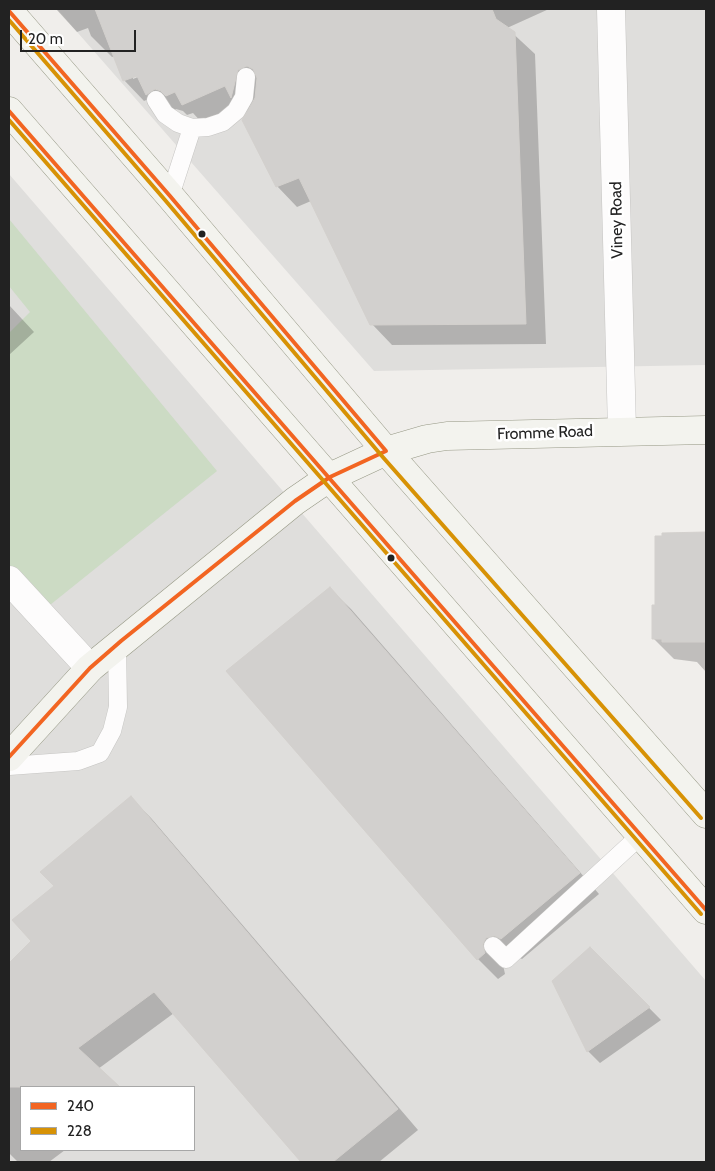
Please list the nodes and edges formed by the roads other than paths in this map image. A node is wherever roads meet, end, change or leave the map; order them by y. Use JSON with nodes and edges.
{"nodes":[{"id":1,"x":612,"y":9,"type":"edge"},
{"id":2,"x":9,"y":11,"type":"edge"},
{"id":3,"x":246,"y":77,"type":"dead end"},
{"id":4,"x":156,"y":100,"type":"dead end"},
{"id":5,"x":9,"y":111,"type":"edge"},
{"id":6,"x":192,"y":128,"type":"junction"},
{"id":7,"x":170,"y":196,"type":"junction"},
{"id":8,"x":622,"y":430,"type":"junction"},
{"id":9,"x":706,"y":430,"type":"edge"},
{"id":10,"x":386,"y":450,"type":"junction"},
{"id":11,"x":330,"y":477,"type":"junction"},
{"id":12,"x":9,"y":580,"type":"edge"},
{"id":13,"x":116,"y":645,"type":"junction"},
{"id":14,"x":90,"y":668,"type":"junction"},
{"id":15,"x":9,"y":757,"type":"edge"},
{"id":16,"x":9,"y":766,"type":"edge"},
{"id":17,"x":706,"y":814,"type":"edge"},
{"id":18,"x":641,"y":835,"type":"junction"},
{"id":19,"x":706,"y":910,"type":"edge"},
{"id":20,"x":493,"y":946,"type":"dead end"}],
"edges":[{"from":1,"to":8,"type":"street","name":"Viney Road"},
{"from":2,"to":7,"type":"main road"},
{"from":3,"to":6,"type":"lane"},
{"from":4,"to":6,"type":"lane"},
{"from":5,"to":11,"type":"main road"},
{"from":6,"to":7,"type":"lane"},
{"from":7,"to":10,"type":"main road"},
{"from":8,"to":9,"type":"main road","name":"Fromme Road"},
{"from":8,"to":10,"type":"main road","name":"Fromme Road"},
{"from":10,"to":11,"type":"main road","name":"Fromme Road"},
{"from":10,"to":17,"type":"main road"},
{"from":11,"to":13,"type":"main road","name":"Fromme Road"},
{"from":11,"to":18,"type":"main road"},
{"from":12,"to":14,"type":"street"},
{"from":13,"to":14,"type":"main road","name":"Fromme Road"},
{"from":13,"to":16,"type":"lane"},
{"from":14,"to":15,"type":"main road","name":"Fromme Road"},
{"from":18,"to":19,"type":"main road"},
{"from":18,"to":20,"type":"lane"}]}
